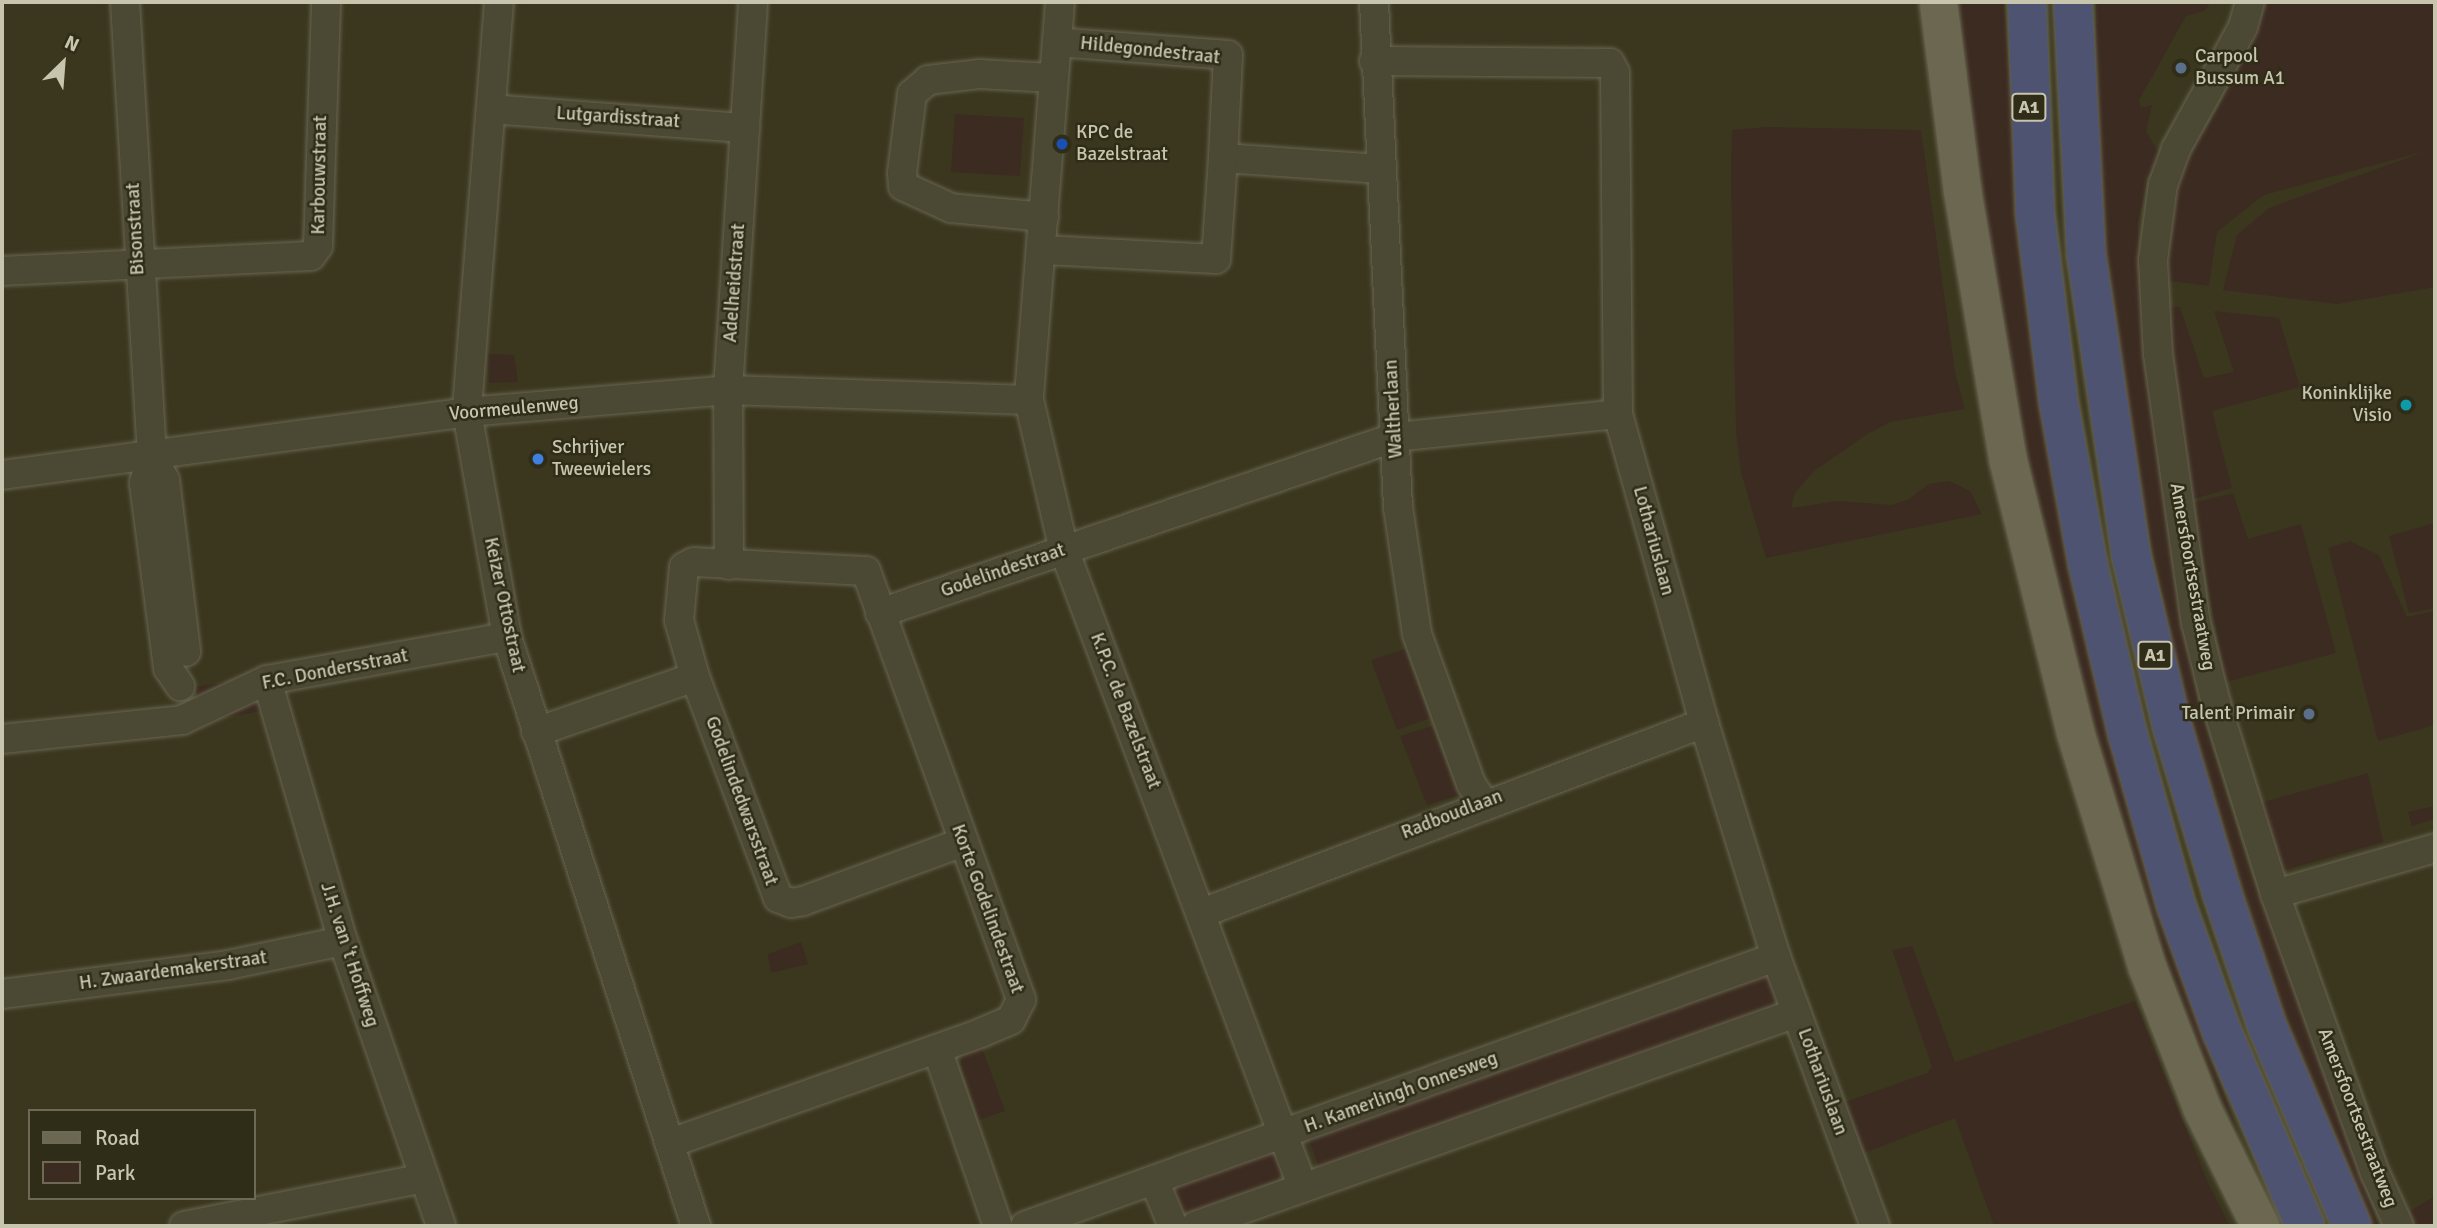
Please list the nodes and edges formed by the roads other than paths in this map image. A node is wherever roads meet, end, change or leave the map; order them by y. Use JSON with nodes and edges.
{"nodes":[{"id":1,"x":125,"y":2,"type":"edge"},
{"id":2,"x":326,"y":2,"type":"edge"},
{"id":3,"x":499,"y":2,"type":"edge"},
{"id":4,"x":753,"y":2,"type":"edge"},
{"id":5,"x":1060,"y":2,"type":"edge"},
{"id":6,"x":1374,"y":2,"type":"edge"},
{"id":7,"x":1938,"y":2,"type":"edge"},
{"id":8,"x":2026,"y":2,"type":"edge"},
{"id":9,"x":2073,"y":2,"type":"edge"},
{"id":10,"x":2250,"y":2,"type":"edge"},
{"id":11,"x":1056,"y":42,"type":"junction"},
{"id":12,"x":1374,"y":61,"type":"junction"},
{"id":13,"x":1052,"y":78,"type":"junction"},
{"id":14,"x":491,"y":108,"type":"junction"},
{"id":15,"x":745,"y":128,"type":"junction"},
{"id":16,"x":1223,"y":158,"type":"junction"},
{"id":17,"x":1381,"y":169,"type":"junction"},
{"id":18,"x":1044,"y":217,"type":"junction"},
{"id":19,"x":1044,"y":250,"type":"junction"},
{"id":20,"x":138,"y":266,"type":"junction"},
{"id":21,"x":2,"y":271,"type":"edge"},
{"id":22,"x":728,"y":390,"type":"junction"},
{"id":23,"x":1029,"y":400,"type":"junction"},
{"id":24,"x":467,"y":412,"type":"junction"},
{"id":25,"x":1618,"y":414,"type":"junction"},
{"id":26,"x":1396,"y":437,"type":"junction"},
{"id":27,"x":152,"y":456,"type":"junction"},
{"id":28,"x":2,"y":475,"type":"edge"},
{"id":29,"x":1063,"y":550,"type":"junction"},
{"id":30,"x":729,"y":565,"type":"junction"},
{"id":31,"x":880,"y":613,"type":"junction"},
{"id":32,"x":507,"y":637,"type":"junction"},
{"id":33,"x":695,"y":677,"type":"junction"},
{"id":34,"x":267,"y":680,"type":"junction"},
{"id":35,"x":182,"y":720,"type":"junction"},
{"id":36,"x":1704,"y":723,"type":"junction"},
{"id":37,"x":536,"y":732,"type":"junction"},
{"id":38,"x":2,"y":739,"type":"edge"},
{"id":39,"x":1484,"y":803,"type":"junction"},
{"id":40,"x":962,"y":842,"type":"junction"},
{"id":41,"x":2435,"y":848,"type":"edge"},
{"id":42,"x":2275,"y":894,"type":"junction"},
{"id":43,"x":1202,"y":913,"type":"junction"},
{"id":44,"x":343,"y":941,"type":"junction"},
{"id":45,"x":1776,"y":957,"type":"junction"},
{"id":46,"x":2,"y":994,"type":"edge"},
{"id":47,"x":1796,"y":1013,"type":"junction"},
{"id":48,"x":937,"y":1049,"type":"junction"},
{"id":49,"x":1282,"y":1135,"type":"junction"},
{"id":50,"x":670,"y":1143,"type":"junction"},
{"id":51,"x":424,"y":1178,"type":"junction"},
{"id":52,"x":1154,"y":1180,"type":"junction"},
{"id":53,"x":1303,"y":1188,"type":"junction"},
{"id":54,"x":184,"y":1226,"type":"edge"},
{"id":55,"x":441,"y":1226,"type":"edge"},
{"id":56,"x":696,"y":1226,"type":"edge"},
{"id":57,"x":998,"y":1226,"type":"edge"},
{"id":58,"x":1025,"y":1226,"type":"edge"},
{"id":59,"x":1172,"y":1226,"type":"edge"},
{"id":60,"x":1195,"y":1226,"type":"edge"},
{"id":61,"x":1875,"y":1226,"type":"edge"},
{"id":62,"x":2260,"y":1226,"type":"edge"},
{"id":63,"x":2305,"y":1226,"type":"edge"},
{"id":64,"x":2351,"y":1226,"type":"edge"},
{"id":65,"x":2399,"y":1226,"type":"edge"}],
"edges":[{"from":1,"to":20,"type":"street","name":"Bisonstraat"},
{"from":2,"to":20,"type":"street","name":"Karbouwstraat"},
{"from":3,"to":14,"type":"street","name":"Keizer Ottostraat"},
{"from":4,"to":15,"type":"street","name":"Adelheidstraat"},
{"from":5,"to":11,"type":"street","name":"K.P.C. de Bazelstraat"},
{"from":6,"to":12,"type":"street","name":"Waltherlaan"},
{"from":7,"to":62,"type":"main road"},
{"from":8,"to":63,"type":"highway","number":"A1"},
{"from":9,"to":64,"type":"highway","number":"A1"},
{"from":10,"to":42,"type":"street","name":"Amersfoortsestraatweg"},
{"from":11,"to":13,"type":"street","name":"K.P.C. de Bazelstraat"},
{"from":11,"to":16,"type":"street","name":"Hildegondestraat"},
{"from":12,"to":17,"type":"street","name":"Waltherlaan"},
{"from":12,"to":25,"type":"street","name":"Lothariuslaan"},
{"from":13,"to":18,"type":"street","name":"K.P.C. de Bazelstraat"},
{"from":13,"to":18,"type":"street"},
{"from":14,"to":15,"type":"street","name":"Lutgardisstraat"},
{"from":14,"to":24,"type":"street","name":"Keizer Ottostraat"},
{"from":15,"to":22,"type":"street","name":"Adelheidstraat"},
{"from":16,"to":17,"type":"street"},
{"from":16,"to":19,"type":"street","name":"Hildegondestraat"},
{"from":17,"to":26,"type":"street","name":"Waltherlaan"},
{"from":18,"to":19,"type":"street","name":"K.P.C. de Bazelstraat"},
{"from":19,"to":23,"type":"street","name":"K.P.C. de Bazelstraat"},
{"from":20,"to":21,"type":"street"},
{"from":20,"to":27,"type":"street","name":"Bisonstraat"},
{"from":22,"to":23,"type":"street","name":"Voormeulenweg"},
{"from":22,"to":24,"type":"street","name":"Voormeulenweg"},
{"from":22,"to":30,"type":"street","name":"Adelheidstraat"},
{"from":23,"to":29,"type":"street","name":"K.P.C. de Bazelstraat"},
{"from":24,"to":27,"type":"street","name":"Voormeulenweg"},
{"from":24,"to":32,"type":"street","name":"Keizer Ottostraat"},
{"from":25,"to":26,"type":"street","name":"Godelindestraat"},
{"from":25,"to":36,"type":"street","name":"Lothariuslaan"},
{"from":26,"to":29,"type":"street","name":"Godelindestraat"},
{"from":26,"to":39,"type":"street","name":"Waltherlaan"},
{"from":27,"to":28,"type":"street","name":"Voormeulenweg"},
{"from":27,"to":35,"type":"street"},
{"from":29,"to":31,"type":"street","name":"Godelindestraat"},
{"from":29,"to":43,"type":"street","name":"K.P.C. de Bazelstraat"},
{"from":30,"to":31,"type":"street"},
{"from":30,"to":33,"type":"street"},
{"from":31,"to":40,"type":"street","name":"Korte Godelindestraat"},
{"from":32,"to":34,"type":"street","name":"F.C. Dondersstraat"},
{"from":32,"to":37,"type":"street","name":"Keizer Ottostraat"},
{"from":33,"to":37,"type":"street"},
{"from":33,"to":40,"type":"street","name":"Godelindedwarsstraat"},
{"from":34,"to":35,"type":"street","name":"F.C. Dondersstraat"},
{"from":34,"to":44,"type":"street","name":"J.H. van 't Hoffweg"},
{"from":35,"to":38,"type":"street","name":"F.C. Dondersstraat"},
{"from":36,"to":39,"type":"street","name":"Radboudlaan"},
{"from":36,"to":45,"type":"street","name":"Lothariuslaan"},
{"from":37,"to":50,"type":"street","name":"Keizer Ottostraat"},
{"from":39,"to":43,"type":"street","name":"Radboudlaan"},
{"from":40,"to":48,"type":"street","name":"Korte Godelindestraat"},
{"from":41,"to":42,"type":"street"},
{"from":42,"to":65,"type":"street","name":"Amersfoortsestraatweg"},
{"from":43,"to":49,"type":"street","name":"K.P.C. de Bazelstraat"},
{"from":44,"to":46,"type":"street","name":"H. Zwaardemakerstraat"},
{"from":44,"to":51,"type":"street","name":"J.H. van 't Hoffweg"},
{"from":45,"to":47,"type":"street","name":"Lothariuslaan"},
{"from":45,"to":49,"type":"street","name":"H. Kamerlingh Onnesweg"},
{"from":47,"to":53,"type":"street"},
{"from":47,"to":61,"type":"street","name":"Lothariuslaan"},
{"from":48,"to":50,"type":"street","name":"Korte Godelindestraat"},
{"from":48,"to":57,"type":"street"},
{"from":49,"to":52,"type":"street","name":"H. Kamerlingh Onnesweg"},
{"from":49,"to":53,"type":"street","name":"K.P.C. de Bazelstraat"},
{"from":50,"to":56,"type":"street","name":"Keizer Ottostraat"},
{"from":51,"to":54,"type":"street"},
{"from":51,"to":55,"type":"street","name":"J.H. van 't Hoffweg"},
{"from":52,"to":58,"type":"street","name":"H. Kamerlingh Onnesweg"},
{"from":52,"to":59,"type":"street"},
{"from":53,"to":60,"type":"street"}]}
